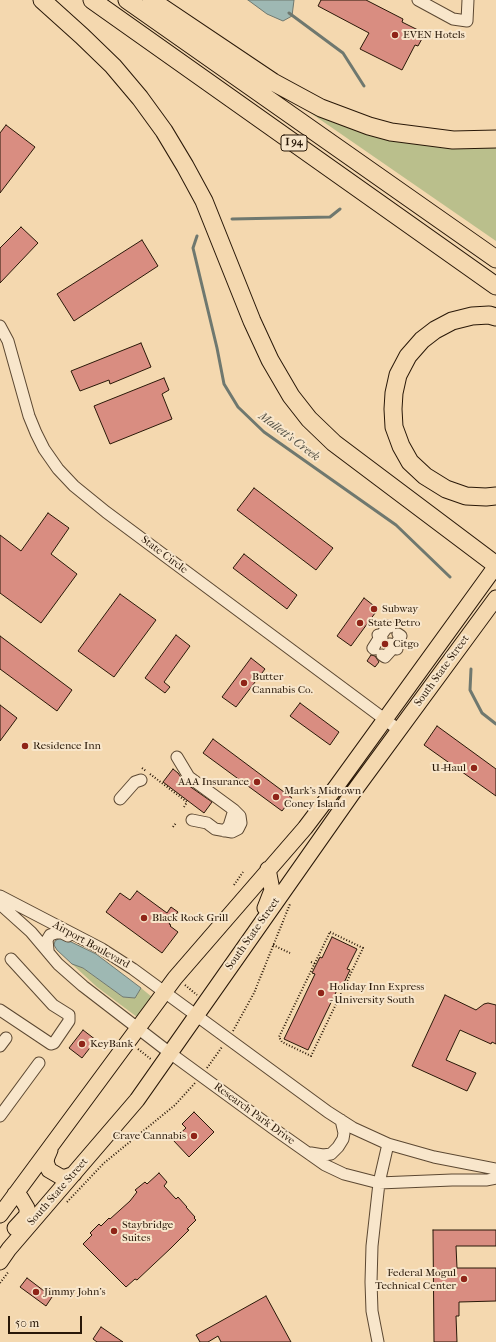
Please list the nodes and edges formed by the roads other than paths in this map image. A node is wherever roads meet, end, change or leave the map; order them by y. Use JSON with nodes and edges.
{"nodes":[{"id":1,"x":42,"y":0,"type":"edge"},
{"id":2,"x":92,"y":0,"type":"edge"},
{"id":3,"x":128,"y":0,"type":"edge"},
{"id":4,"x":151,"y":0,"type":"edge"},
{"id":5,"x":418,"y":0,"type":"edge"},
{"id":6,"x":468,"y":0,"type":"edge"},
{"id":7,"x":496,"y":139,"type":"edge"},
{"id":8,"x":447,"y":225,"type":"junction"},
{"id":9,"x":496,"y":252,"type":"edge"},
{"id":10,"x":496,"y":259,"type":"edge"},
{"id":11,"x":496,"y":286,"type":"edge"},
{"id":12,"x":496,"y":317,"type":"edge"},
{"id":13,"x":0,"y":326,"type":"edge"},
{"id":14,"x":496,"y":496,"type":"edge"},
{"id":15,"x":496,"y":565,"type":"edge"},
{"id":16,"x":496,"y":598,"type":"edge"},
{"id":17,"x":387,"y":642,"type":"junction"},
{"id":18,"x":411,"y":686,"type":"junction"},
{"id":19,"x":425,"y":695,"type":"junction"},
{"id":20,"x":385,"y":720,"type":"junction"},
{"id":21,"x":399,"y":730,"type":"junction"},
{"id":22,"x":177,"y":757,"type":"dead end"},
{"id":23,"x":144,"y":776,"type":"road end"},
{"id":24,"x":120,"y":799,"type":"dead end"},
{"id":25,"x":192,"y":820,"type":"dead end"},
{"id":26,"x":268,"y":869,"type":"junction"},
{"id":27,"x":0,"y":896,"type":"edge"},
{"id":28,"x":0,"y":904,"type":"edge"},
{"id":29,"x":102,"y":949,"type":"junction"},
{"id":30,"x":48,"y":950,"type":"junction"},
{"id":31,"x":11,"y":959,"type":"dead end"},
{"id":32,"x":225,"y":974,"type":"junction"},
{"id":33,"x":164,"y":992,"type":"junction"},
{"id":34,"x":0,"y":1010,"type":"edge"},
{"id":35,"x":197,"y":1016,"type":"junction"},
{"id":36,"x":138,"y":1029,"type":"junction"},
{"id":37,"x":170,"y":1053,"type":"junction"},
{"id":38,"x":39,"y":1063,"type":"dead end"},
{"id":39,"x":0,"y":1116,"type":"edge"},
{"id":40,"x":341,"y":1120,"type":"junction"},
{"id":41,"x":388,"y":1144,"type":"junction"},
{"id":42,"x":52,"y":1145,"type":"junction"},
{"id":43,"x":307,"y":1152,"type":"junction"},
{"id":44,"x":496,"y":1169,"type":"edge"},
{"id":45,"x":74,"y":1174,"type":"junction"},
{"id":46,"x":496,"y":1178,"type":"edge"},
{"id":47,"x":379,"y":1183,"type":"junction"},
{"id":48,"x":16,"y":1194,"type":"junction"},
{"id":49,"x":0,"y":1215,"type":"edge"},
{"id":50,"x":0,"y":1248,"type":"edge"},
{"id":51,"x":5,"y":1266,"type":"edge"},
{"id":52,"x":378,"y":1342,"type":"edge"}],
"edges":[{"from":1,"to":15,"type":"highway"},
{"from":2,"to":11,"type":"highway","number":"I 94"},
{"from":3,"to":8,"type":"highway","number":"I 94"},
{"from":4,"to":7,"type":"highway"},
{"from":5,"to":6,"type":"street"},
{"from":8,"to":9,"type":"highway"},
{"from":8,"to":10,"type":"highway","number":"I 94"},
{"from":12,"to":14,"type":"highway"},
{"from":13,"to":20,"type":"street","name":"State Circle"},
{"from":15,"to":18,"type":"main road","name":"South State Street"},
{"from":16,"to":19,"type":"main road","name":"South State Street"},
{"from":17,"to":17,"type":"street"},
{"from":17,"to":17,"type":"street"},
{"from":18,"to":19,"type":"street"},
{"from":18,"to":20,"type":"main road","name":"South State Street"},
{"from":19,"to":21,"type":"main road","name":"South State Street"},
{"from":20,"to":21,"type":"street","name":"State Circle"},
{"from":20,"to":26,"type":"main road","name":"South State Street"},
{"from":21,"to":32,"type":"main road","name":"South State Street"},
{"from":22,"to":25,"type":"street"},
{"from":23,"to":24,"type":"street"},
{"from":26,"to":32,"type":"main road"},
{"from":26,"to":33,"type":"main road","name":"South State Street"},
{"from":27,"to":29,"type":"street","name":"Airport Boulevard"},
{"from":28,"to":30,"type":"street","name":"Airport Boulevard"},
{"from":29,"to":30,"type":"street"},
{"from":29,"to":33,"type":"street","name":"Airport Boulevard"},
{"from":30,"to":36,"type":"street","name":"Airport Boulevard"},
{"from":31,"to":34,"type":"street"},
{"from":32,"to":35,"type":"main road","name":"South State Street"},
{"from":33,"to":35,"type":"street","name":"Airport Boulevard"},
{"from":33,"to":36,"type":"main road","name":"South State Street"},
{"from":35,"to":37,"type":"main road","name":"South State Street"},
{"from":35,"to":40,"type":"street"},
{"from":36,"to":37,"type":"street","name":"Research Park Drive"},
{"from":36,"to":42,"type":"main road","name":"South State Street"},
{"from":37,"to":43,"type":"street","name":"Research Park Drive"},
{"from":37,"to":45,"type":"main road","name":"South State Street"},
{"from":38,"to":39,"type":"street"},
{"from":40,"to":41,"type":"street"},
{"from":40,"to":43,"type":"street"},
{"from":41,"to":44,"type":"street"},
{"from":41,"to":47,"type":"street"},
{"from":42,"to":45,"type":"main road"},
{"from":42,"to":48,"type":"main road","name":"South State Street"},
{"from":43,"to":47,"type":"street","name":"Research Park Drive"},
{"from":45,"to":51,"type":"main road","name":"South State Street"},
{"from":46,"to":47,"type":"street","name":"Research Park Drive"},
{"from":47,"to":52,"type":"street"},
{"from":48,"to":49,"type":"main road","name":"South State Street"},
{"from":48,"to":50,"type":"main road"}]}
